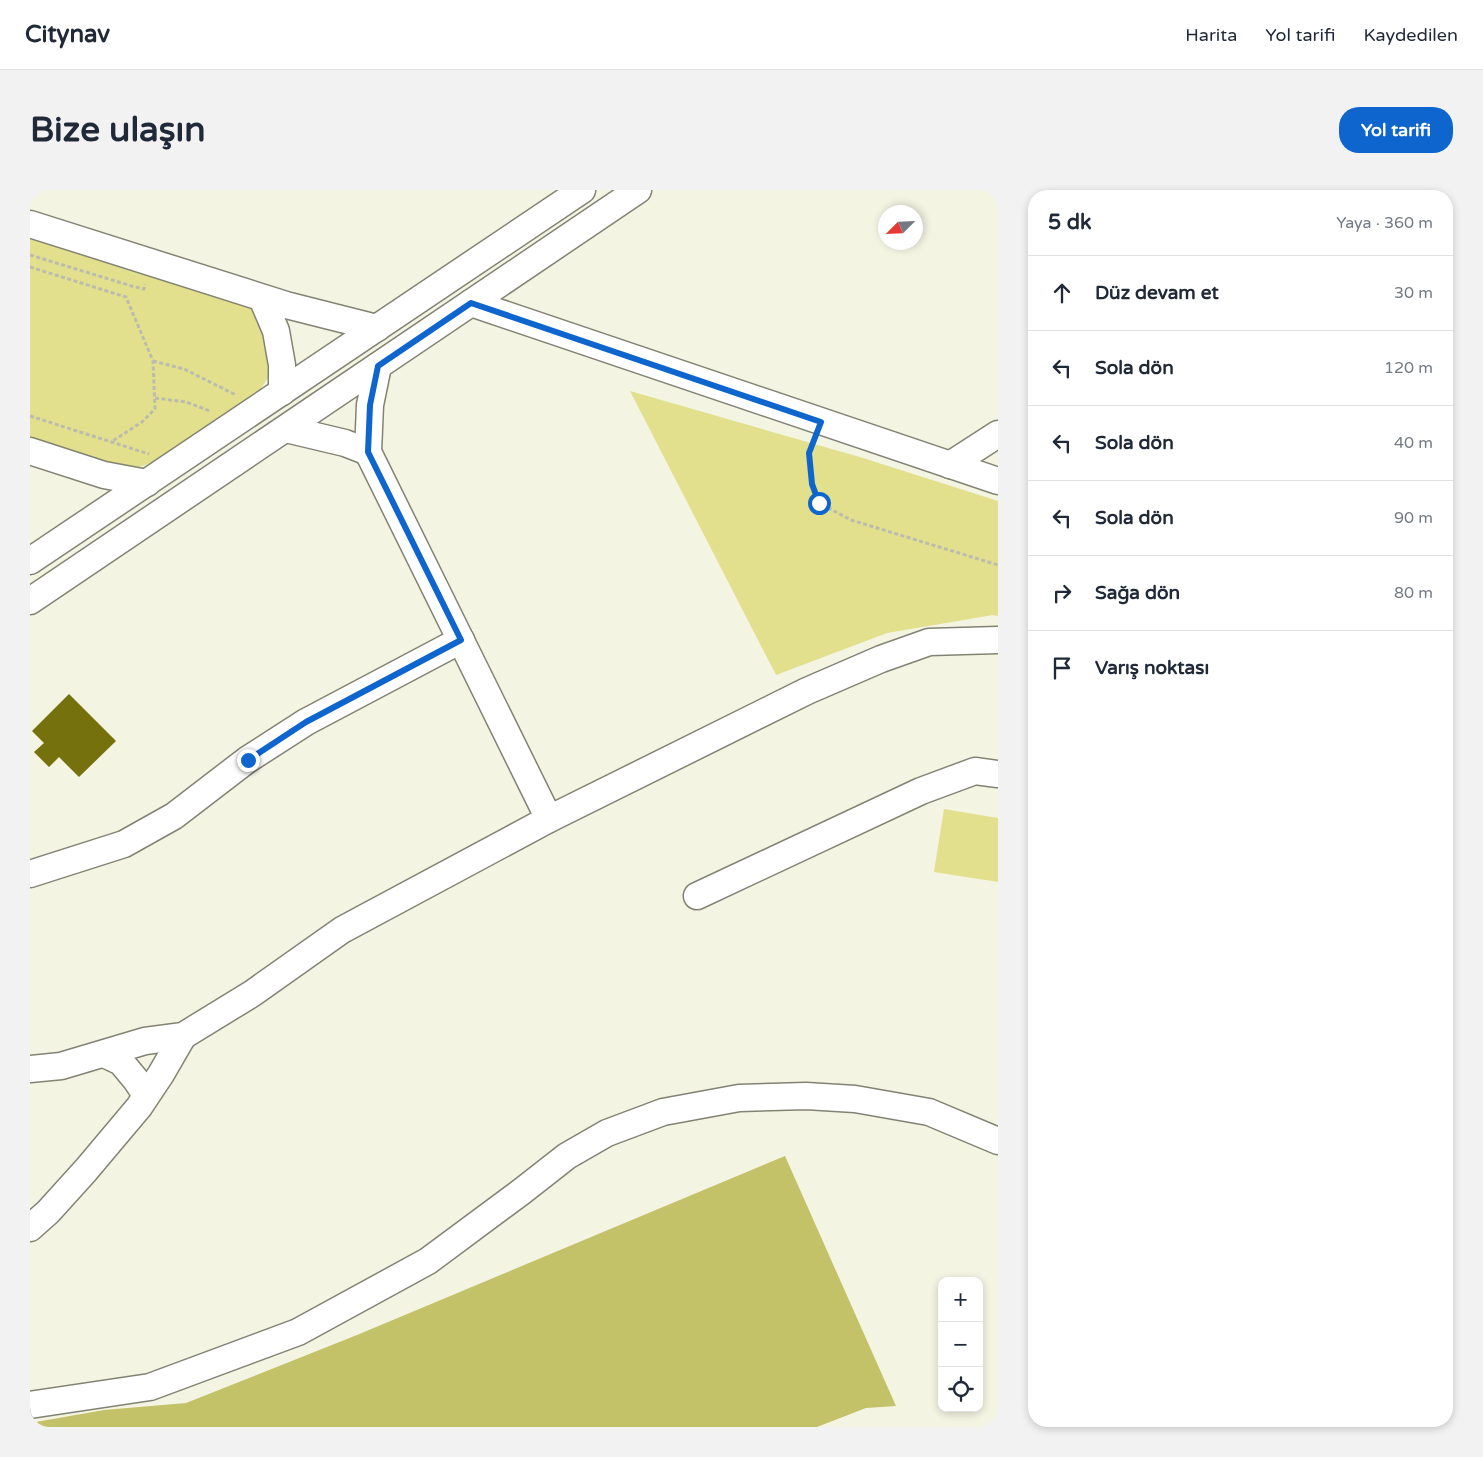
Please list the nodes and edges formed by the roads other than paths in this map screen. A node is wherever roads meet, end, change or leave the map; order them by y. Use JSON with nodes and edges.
{"nodes":[{"id":1,"x":582,"y":190,"type":"edge"},
{"id":2,"x":638,"y":190,"type":"edge"},
{"id":3,"x":30,"y":224,"type":"edge"},
{"id":4,"x":262,"y":298,"type":"junction"},
{"id":5,"x":471,"y":303,"type":"junction"},
{"id":6,"x":377,"y":328,"type":"junction"},
{"id":7,"x":378,"y":366,"type":"junction"},
{"id":8,"x":282,"y":392,"type":"junction"},
{"id":9,"x":286,"y":429,"type":"junction"},
{"id":10,"x":998,"y":434,"type":"edge"},
{"id":11,"x":30,"y":452,"type":"edge"},
{"id":12,"x":368,"y":452,"type":"junction"},
{"id":13,"x":950,"y":465,"type":"junction"},
{"id":14,"x":146,"y":471,"type":"junction"},
{"id":15,"x":998,"y":482,"type":"edge"},
{"id":16,"x":30,"y":561,"type":"edge"},
{"id":17,"x":30,"y":601,"type":"edge"},
{"id":18,"x":461,"y":640,"type":"junction"},
{"id":19,"x":998,"y":640,"type":"edge"},
{"id":20,"x":998,"y":774,"type":"edge"},
{"id":21,"x":549,"y":819,"type":"junction"},
{"id":22,"x":30,"y":874,"type":"edge"},
{"id":23,"x":697,"y":896,"type":"dead end"},
{"id":24,"x":182,"y":1036,"type":"junction"},
{"id":25,"x":104,"y":1054,"type":"junction"},
{"id":26,"x":30,"y":1069,"type":"edge"},
{"id":27,"x":146,"y":1095,"type":"junction"},
{"id":28,"x":998,"y":1141,"type":"edge"},
{"id":29,"x":30,"y":1228,"type":"edge"},
{"id":30,"x":30,"y":1405,"type":"edge"}],
"edges":[{"from":1,"to":6,"type":"street"},
{"from":2,"to":5,"type":"street"},
{"from":3,"to":4,"type":"street"},
{"from":4,"to":6,"type":"street"},
{"from":4,"to":8,"type":"street"},
{"from":5,"to":7,"type":"street"},
{"from":5,"to":13,"type":"street"},
{"from":6,"to":8,"type":"street"},
{"from":7,"to":9,"type":"street"},
{"from":7,"to":12,"type":"street"},
{"from":8,"to":14,"type":"street"},
{"from":9,"to":12,"type":"street"},
{"from":9,"to":17,"type":"street"},
{"from":10,"to":13,"type":"street"},
{"from":11,"to":14,"type":"street"},
{"from":12,"to":18,"type":"street"},
{"from":13,"to":15,"type":"street"},
{"from":14,"to":16,"type":"street"},
{"from":18,"to":21,"type":"street"},
{"from":18,"to":22,"type":"street"},
{"from":19,"to":21,"type":"street"},
{"from":20,"to":23,"type":"street"},
{"from":21,"to":24,"type":"street"},
{"from":24,"to":25,"type":"street"},
{"from":24,"to":27,"type":"street"},
{"from":25,"to":26,"type":"street"},
{"from":25,"to":27,"type":"street"},
{"from":27,"to":29,"type":"street"},
{"from":28,"to":30,"type":"street"}]}
